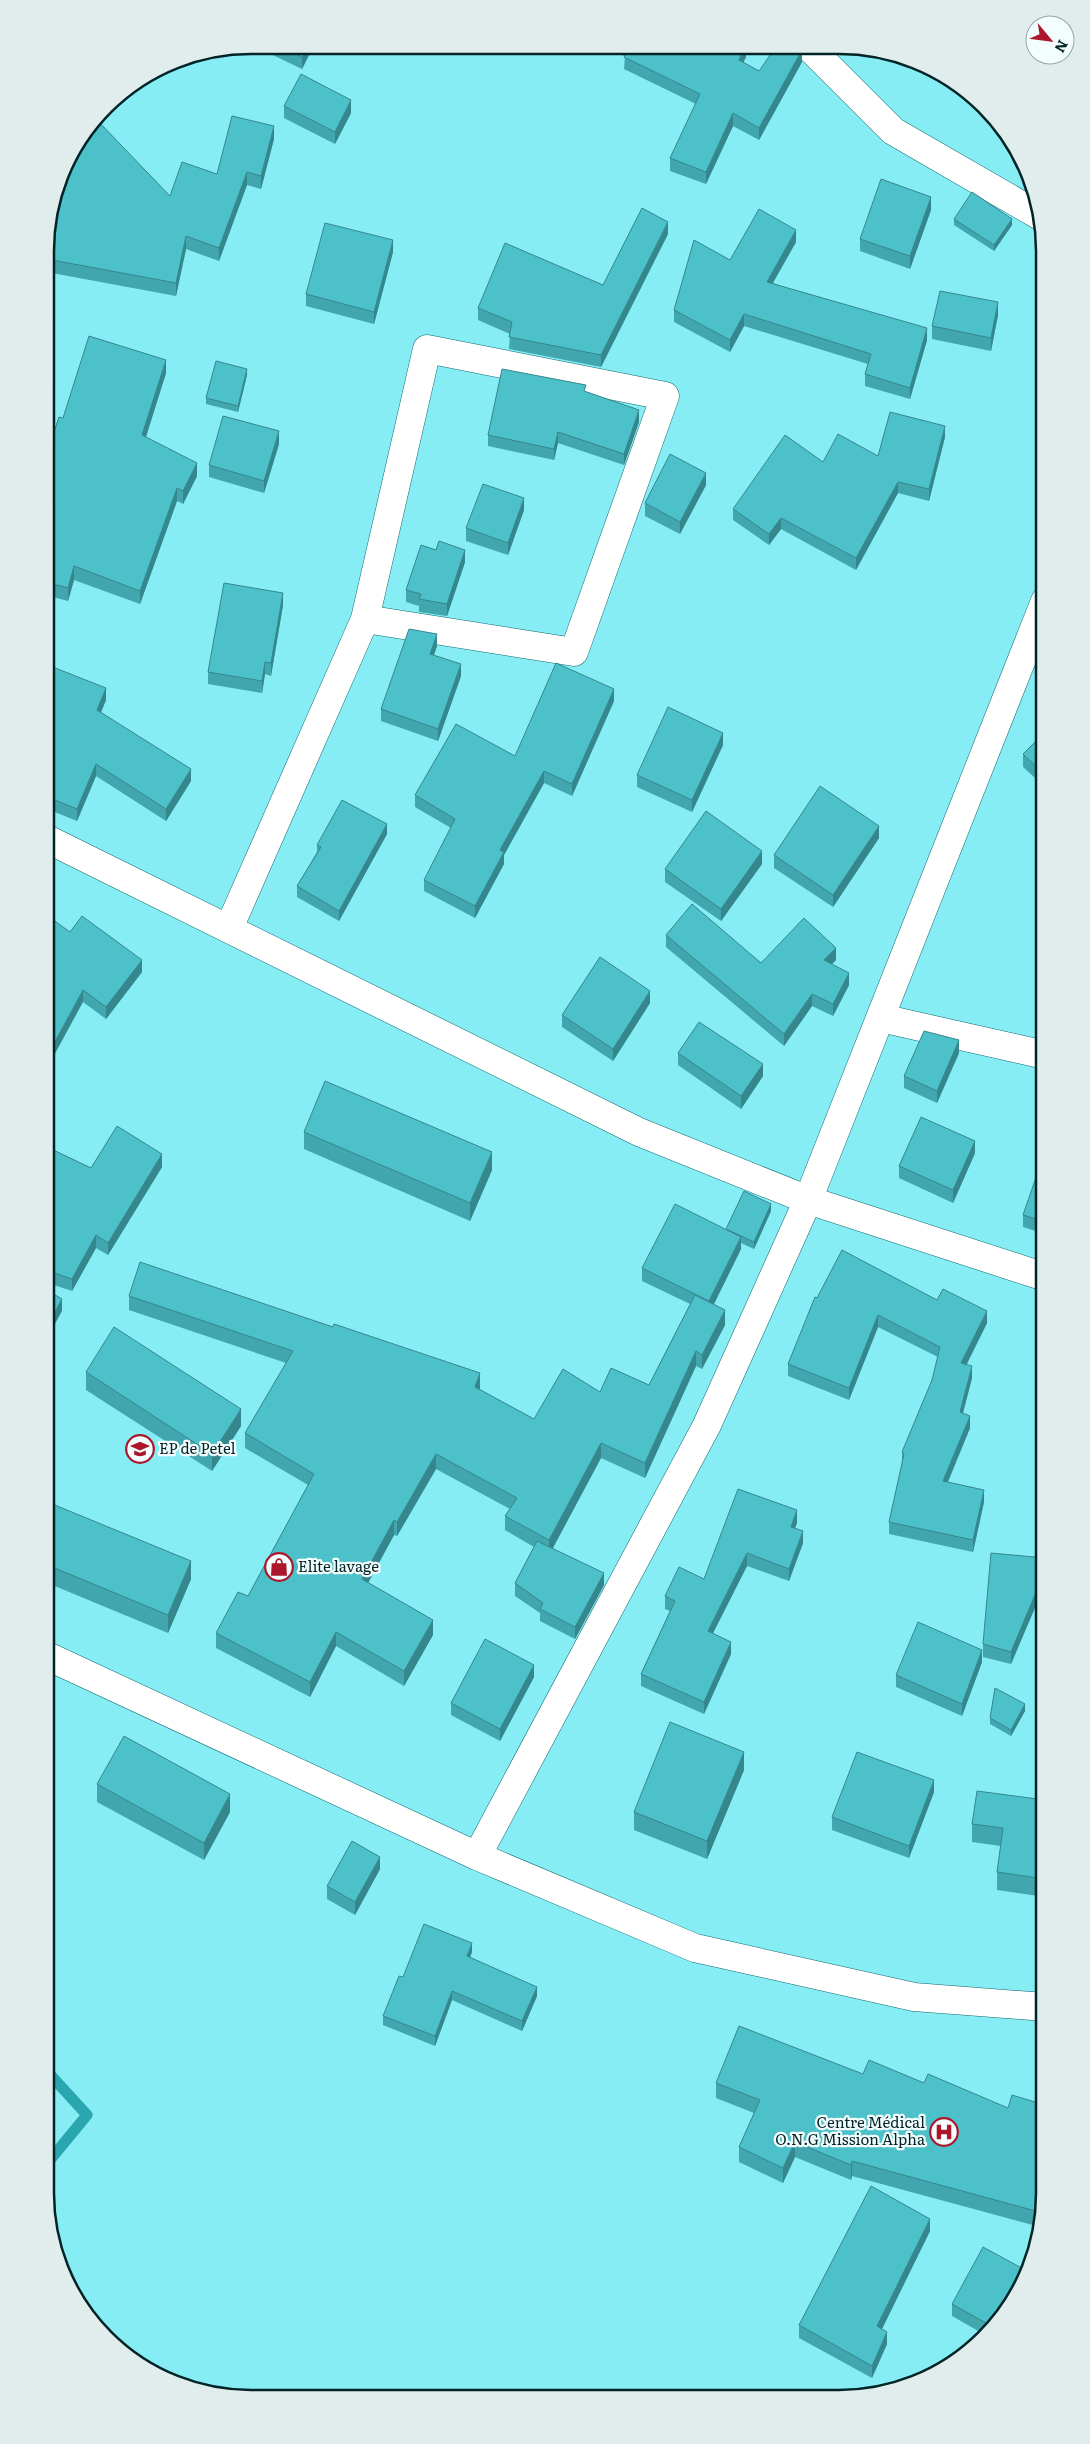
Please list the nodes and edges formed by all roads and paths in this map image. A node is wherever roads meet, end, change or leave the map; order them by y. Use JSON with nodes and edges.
{"nodes":[{"id":1,"x":816,"y":54,"type":"edge"},
{"id":2,"x":1032,"y":211,"type":"edge"},
{"id":3,"x":365,"y":618,"type":"junction"},
{"id":4,"x":1036,"y":624,"type":"edge"},
{"id":5,"x":54,"y":842,"type":"edge"},
{"id":6,"x":229,"y":928,"type":"junction"},
{"id":7,"x":881,"y":1018,"type":"junction"},
{"id":8,"x":1036,"y":1053,"type":"edge"},
{"id":9,"x":808,"y":1200,"type":"junction"},
{"id":10,"x":1036,"y":1273,"type":"edge"},
{"id":11,"x":54,"y":1659,"type":"edge"},
{"id":12,"x":477,"y":1856,"type":"junction"},
{"id":13,"x":1036,"y":2006,"type":"edge"}],
"edges":[{"from":1,"to":2,"type":"main road"},
{"from":3,"to":3,"type":"main road"},
{"from":3,"to":6,"type":"main road"},
{"from":4,"to":7,"type":"main road"},
{"from":5,"to":6,"type":"main road"},
{"from":6,"to":9,"type":"main road"},
{"from":7,"to":8,"type":"main road"},
{"from":7,"to":9,"type":"main road"},
{"from":9,"to":10,"type":"main road"},
{"from":9,"to":12,"type":"main road"},
{"from":11,"to":12,"type":"main road"},
{"from":12,"to":13,"type":"main road"}]}
